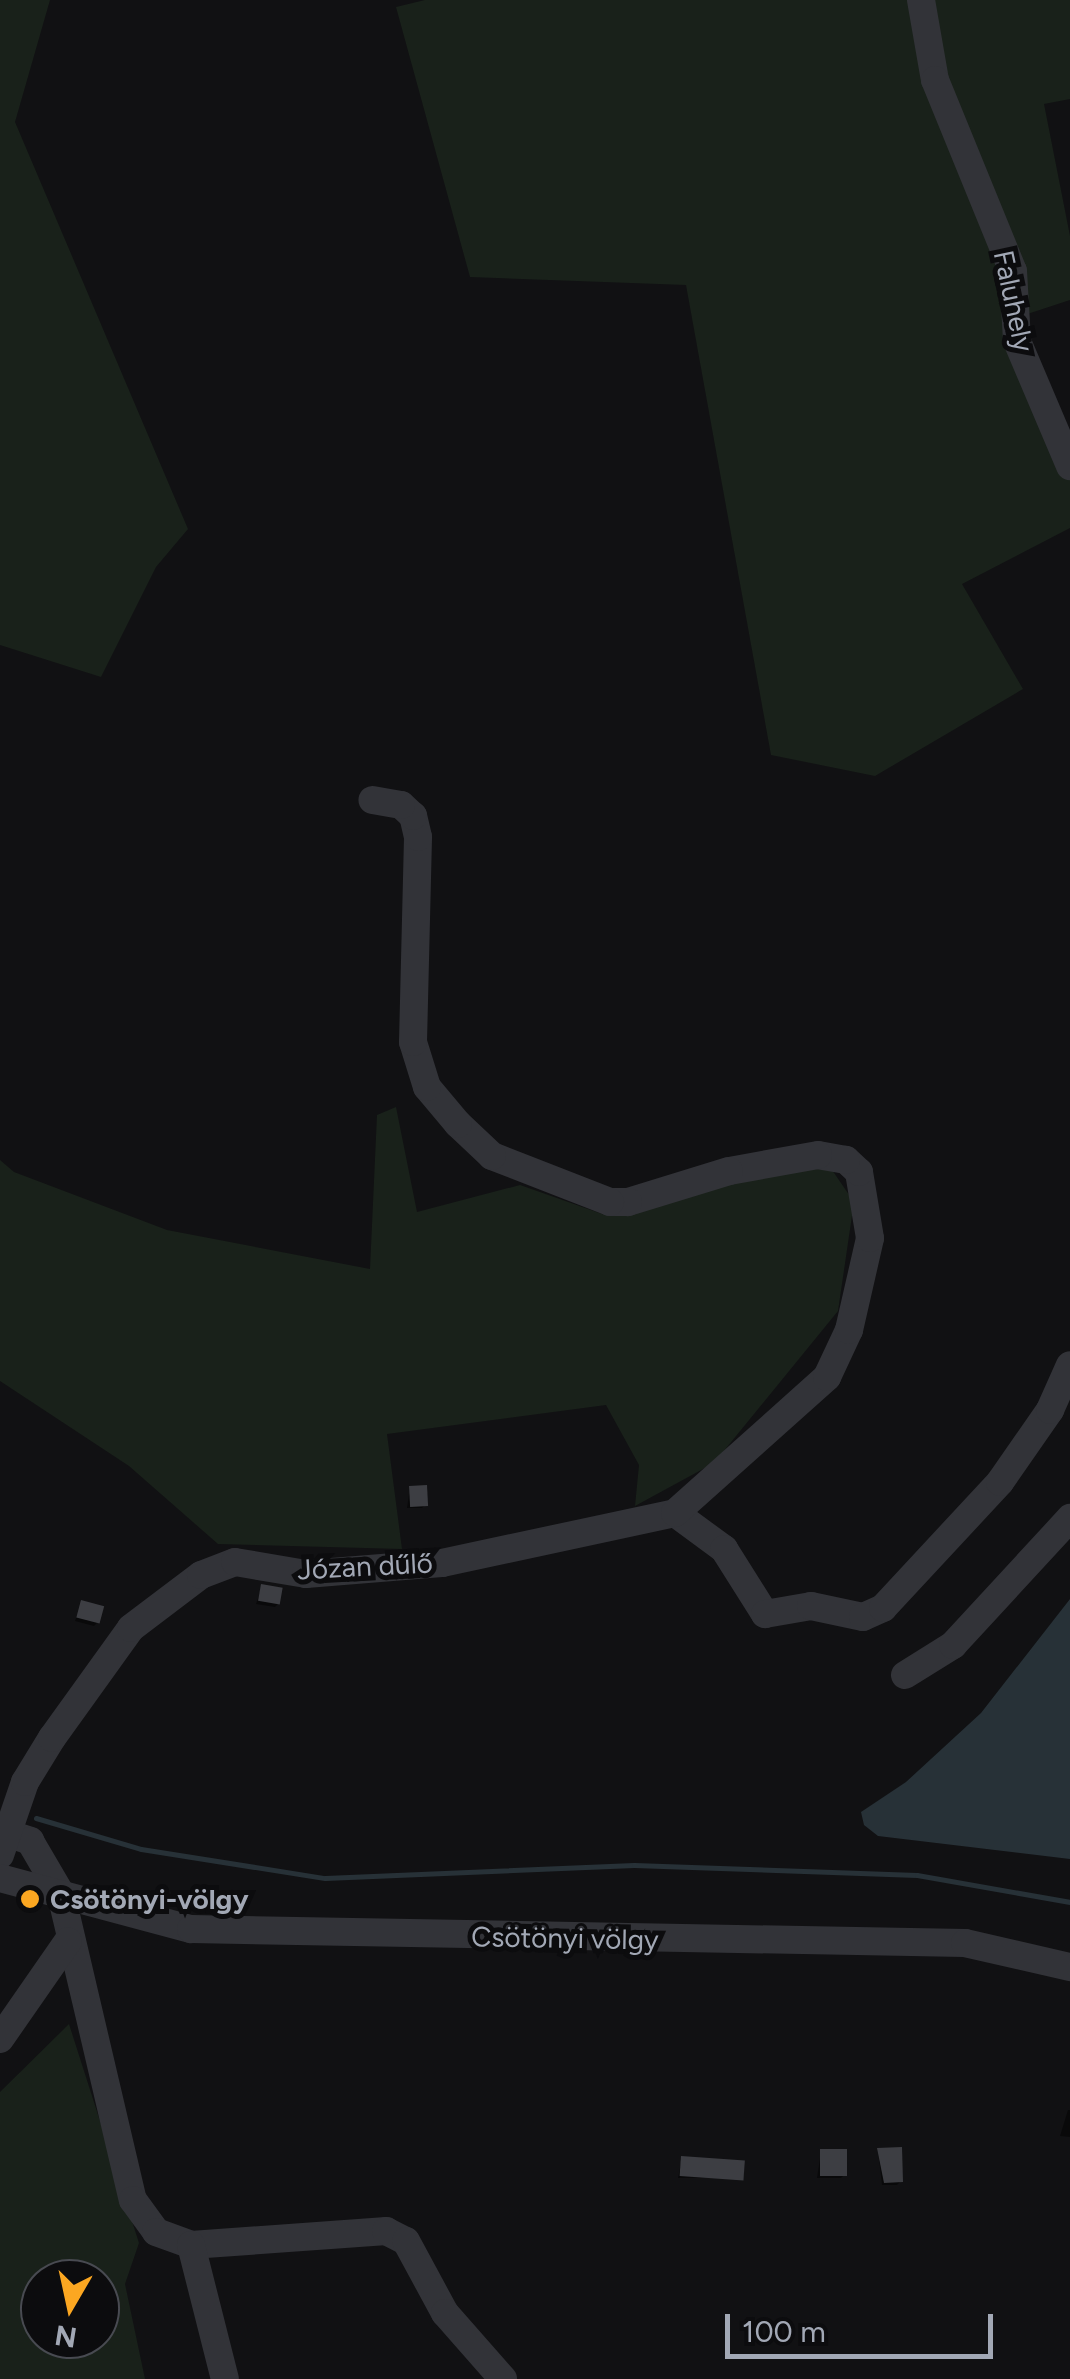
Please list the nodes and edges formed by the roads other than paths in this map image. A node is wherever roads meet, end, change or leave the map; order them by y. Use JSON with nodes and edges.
{"nodes":[{"id":1,"x":920,"y":0,"type":"edge"},
{"id":2,"x":1070,"y":466,"type":"edge"},
{"id":3,"x":372,"y":800,"type":"dead end"},
{"id":4,"x":1070,"y":1365,"type":"edge"},
{"id":5,"x":675,"y":1513,"type":"junction"},
{"id":6,"x":1070,"y":1518,"type":"edge"},
{"id":7,"x":906,"y":1675,"type":"dead end"},
{"id":8,"x":3,"y":1838,"type":"edge"},
{"id":9,"x":0,"y":1878,"type":"edge"},
{"id":10,"x":61,"y":1894,"type":"junction"},
{"id":11,"x":68,"y":1941,"type":"junction"},
{"id":12,"x":1070,"y":1967,"type":"edge"},
{"id":13,"x":0,"y":2040,"type":"edge"},
{"id":14,"x":191,"y":2245,"type":"junction"},
{"id":15,"x":225,"y":2379,"type":"edge"},
{"id":16,"x":504,"y":2379,"type":"edge"}],
"edges":[{"from":1,"to":2,"type":"street","name":"Faluhely"},
{"from":3,"to":5,"type":"street","name":"Józan dűlő"},
{"from":4,"to":5,"type":"street"},
{"from":5,"to":8,"type":"street","name":"Józan dűlő"},
{"from":6,"to":7,"type":"street"},
{"from":8,"to":10,"type":"street"},
{"from":9,"to":10,"type":"street","name":"Csötönyi völgy"},
{"from":10,"to":11,"type":"street"},
{"from":10,"to":12,"type":"street","name":"Csötönyi völgy"},
{"from":11,"to":13,"type":"street"},
{"from":11,"to":14,"type":"street"},
{"from":14,"to":15,"type":"street"},
{"from":14,"to":16,"type":"street"}]}
